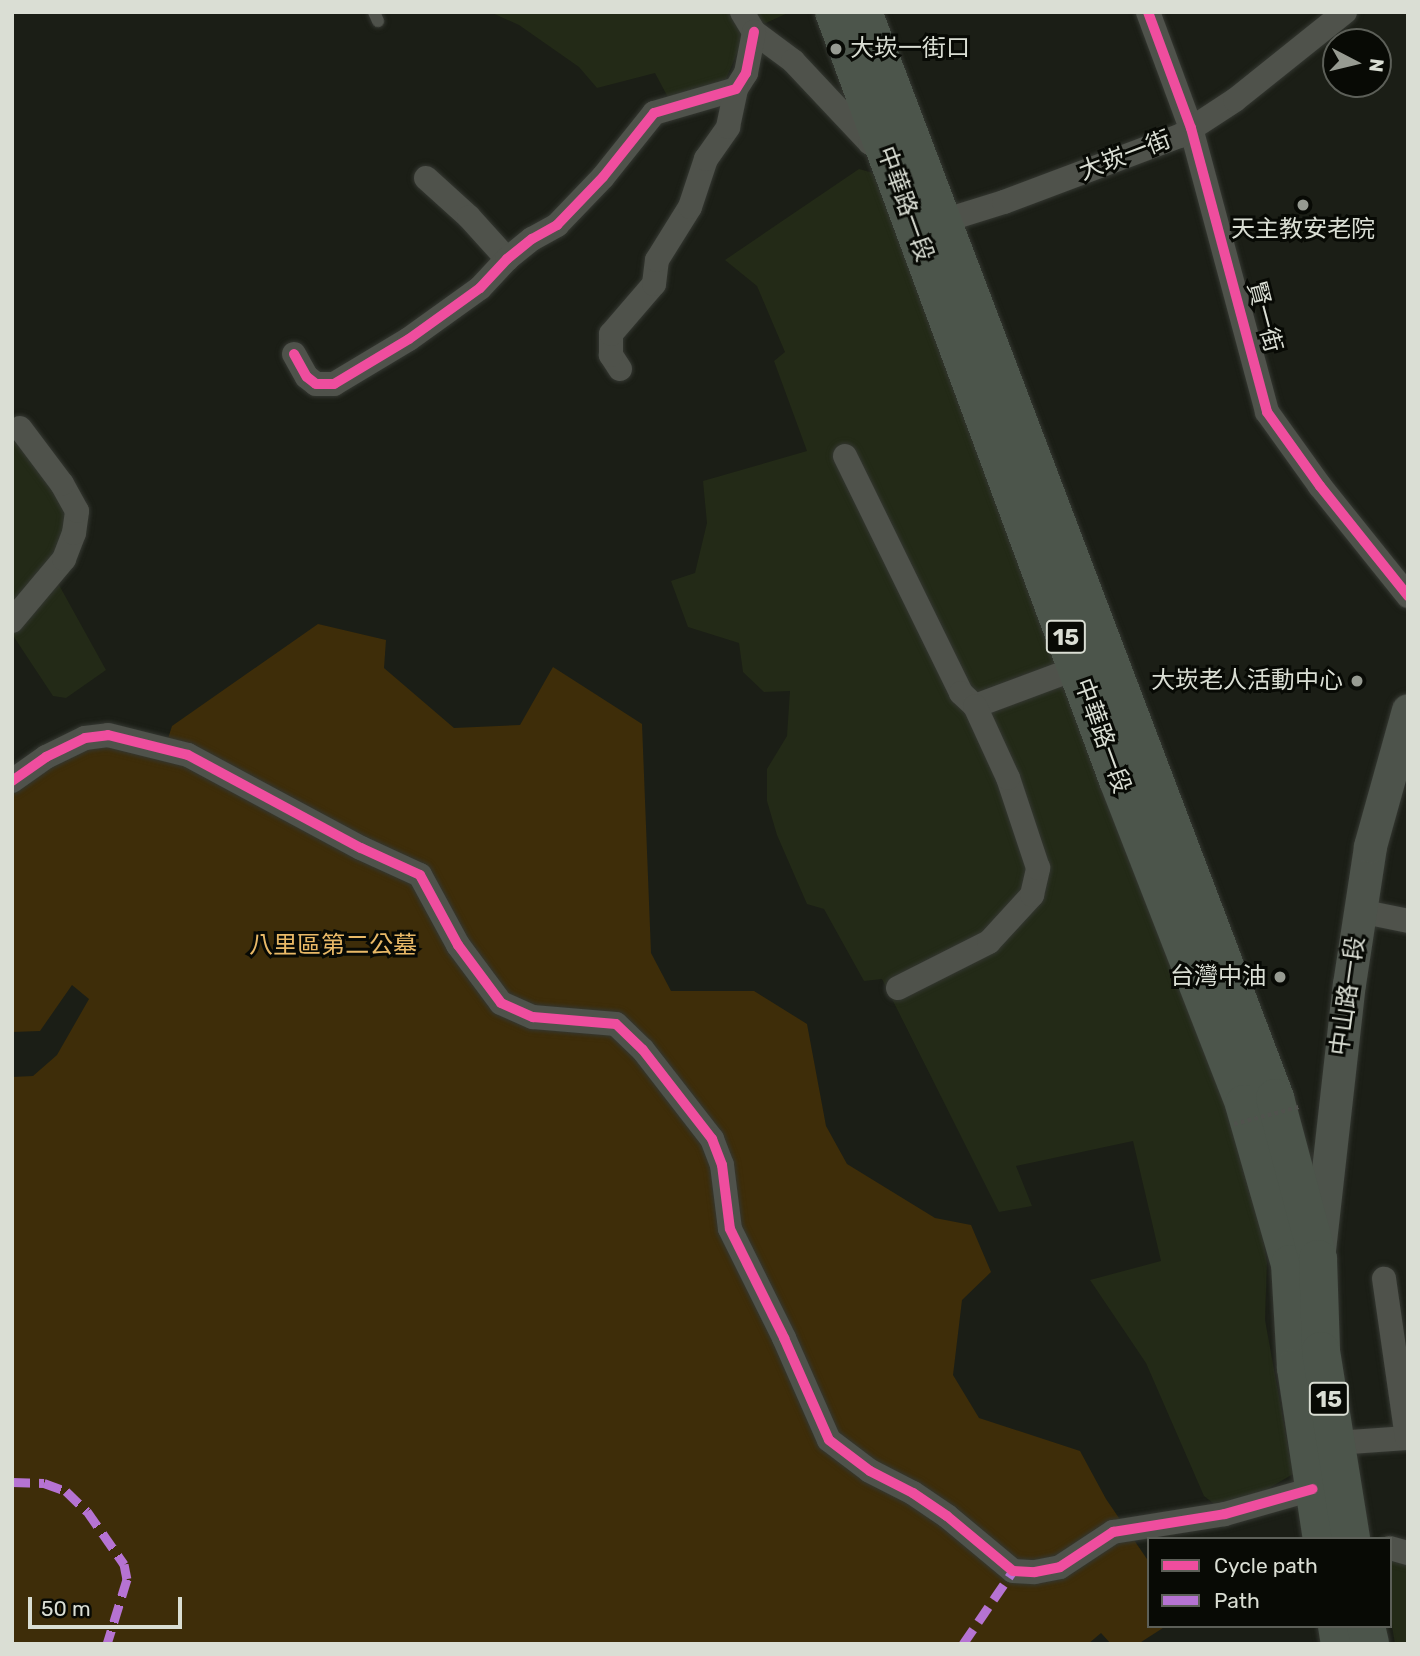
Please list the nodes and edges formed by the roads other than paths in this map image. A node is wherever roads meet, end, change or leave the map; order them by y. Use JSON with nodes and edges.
{"nodes":[{"id":1,"x":834,"y":12,"type":"edge"},
{"id":2,"x":863,"y":12,"type":"edge"},
{"id":3,"x":1148,"y":12,"type":"edge"},
{"id":4,"x":1345,"y":12,"type":"edge"},
{"id":5,"x":748,"y":22,"type":"edge"},
{"id":6,"x":736,"y":89,"type":"junction"},
{"id":7,"x":1191,"y":128,"type":"junction"},
{"id":8,"x":895,"y":139,"type":"junction"},
{"id":9,"x":426,"y":178,"type":"dead end"},
{"id":10,"x":928,"y":226,"type":"junction"},
{"id":11,"x":507,"y":259,"type":"junction"},
{"id":12,"x":294,"y":354,"type":"dead end"},
{"id":13,"x":620,"y":369,"type":"dead end"},
{"id":14,"x":20,"y":428,"type":"dead end"},
{"id":15,"x":845,"y":456,"type":"dead end"},
{"id":16,"x":1408,"y":596,"type":"edge"},
{"id":17,"x":12,"y":621,"type":"edge"},
{"id":18,"x":1077,"y":668,"type":"junction"},
{"id":19,"x":975,"y":706,"type":"junction"},
{"id":20,"x":1408,"y":710,"type":"edge"},
{"id":21,"x":12,"y":781,"type":"edge"},
{"id":22,"x":1359,"y":911,"type":"junction"},
{"id":23,"x":1408,"y":921,"type":"edge"},
{"id":24,"x":898,"y":988,"type":"dead end"},
{"id":25,"x":1304,"y":1262,"type":"junction"},
{"id":26,"x":1384,"y":1279,"type":"dead end"},
{"id":27,"x":1336,"y":1443,"type":"junction"},
{"id":28,"x":1313,"y":1489,"type":"junction"},
{"id":29,"x":1343,"y":1537,"type":"edge"},
{"id":30,"x":1344,"y":1537,"type":"edge"}],
"edges":[{"from":1,"to":8,"type":"main road","name":"中華路一段","number":"15"},
{"from":2,"to":8,"type":"main road","name":"中華路一段","number":"15"},
{"from":3,"to":7,"type":"street","name":"賢一街"},
{"from":4,"to":7,"type":"street","name":"大崁一街"},
{"from":5,"to":6,"type":"street"},
{"from":5,"to":8,"type":"street"},
{"from":6,"to":11,"type":"street"},
{"from":6,"to":13,"type":"street"},
{"from":7,"to":10,"type":"street","name":"大崁一街"},
{"from":7,"to":16,"type":"street","name":"賢一街"},
{"from":8,"to":10,"type":"main road","name":"中華路一段","number":"15"},
{"from":9,"to":11,"type":"street"},
{"from":10,"to":18,"type":"main road","name":"中華路一段","number":"15"},
{"from":10,"to":25,"type":"main road","name":"中華路一段","number":"15"},
{"from":11,"to":12,"type":"street"},
{"from":14,"to":17,"type":"street"},
{"from":15,"to":19,"type":"street"},
{"from":18,"to":19,"type":"street"},
{"from":18,"to":25,"type":"main road","name":"中華路一段","number":"15"},
{"from":19,"to":24,"type":"street"},
{"from":20,"to":22,"type":"main road","name":"中山路一段"},
{"from":21,"to":28,"type":"street"},
{"from":22,"to":23,"type":"street"},
{"from":22,"to":25,"type":"main road","name":"中山路一段"},
{"from":25,"to":27,"type":"main road","number":"15"},
{"from":25,"to":28,"type":"main road","number":"15"},
{"from":26,"to":27,"type":"street"},
{"from":27,"to":30,"type":"main road","number":"15"},
{"from":28,"to":29,"type":"main road","number":"15"}]}
